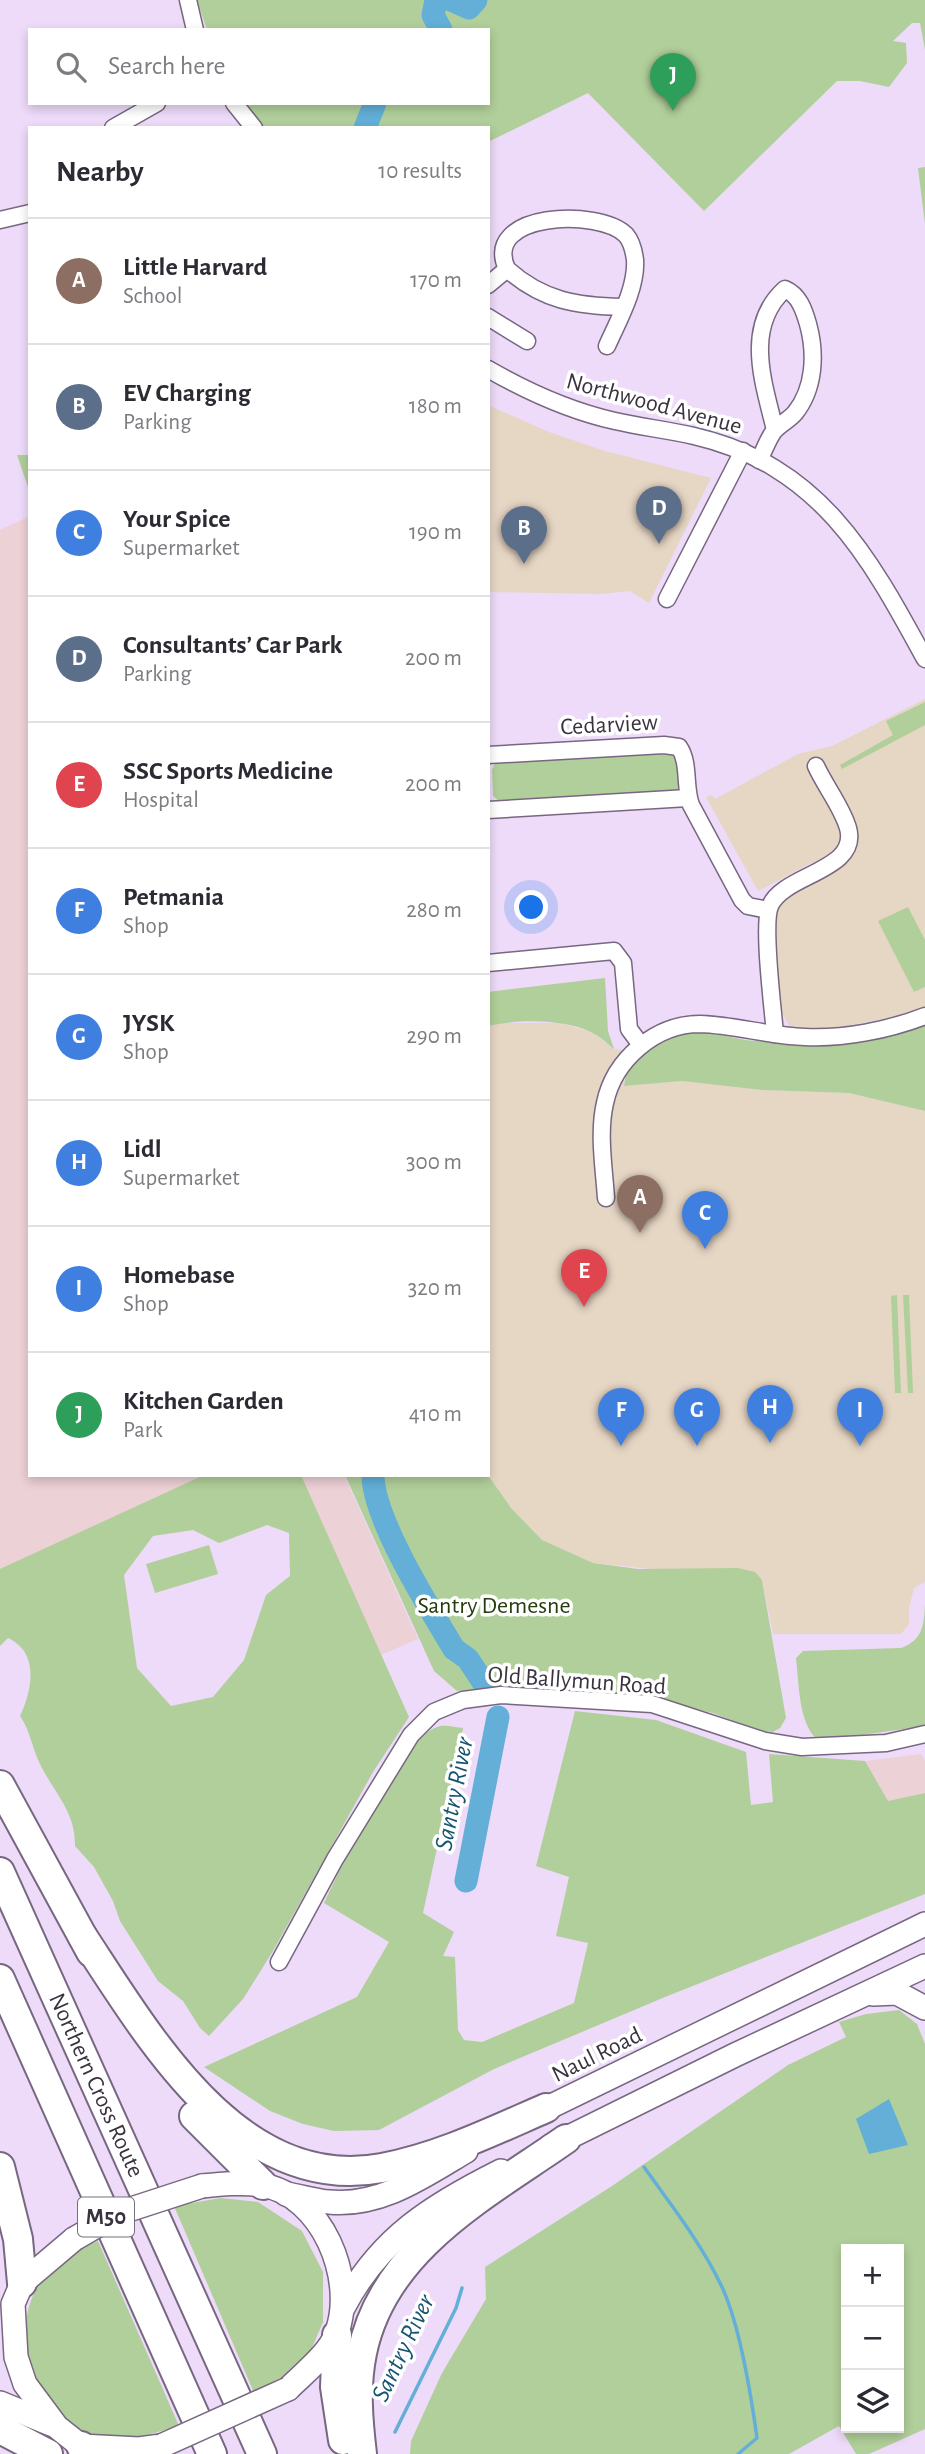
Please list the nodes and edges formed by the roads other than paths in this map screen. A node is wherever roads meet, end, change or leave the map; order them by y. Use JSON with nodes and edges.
{"nodes":[{"id":1,"x":188,"y":0,"type":"edge"},
{"id":2,"x":195,"y":28,"type":"edge"},
{"id":3,"x":153,"y":105,"type":"edge"},
{"id":4,"x":236,"y":105,"type":"edge"},
{"id":5,"x":117,"y":126,"type":"edge"},
{"id":6,"x":252,"y":126,"type":"edge"},
{"id":7,"x":28,"y":213,"type":"edge"},
{"id":8,"x":0,"y":220,"type":"edge"},
{"id":9,"x":507,"y":269,"type":"junction"},
{"id":10,"x":490,"y":283,"type":"edge"},
{"id":11,"x":623,"y":307,"type":"junction"},
{"id":12,"x":490,"y":318,"type":"edge"},
{"id":13,"x":527,"y":341,"type":"dead end"},
{"id":14,"x":607,"y":346,"type":"dead end"},
{"id":15,"x":490,"y":370,"type":"edge"},
{"id":16,"x":775,"y":430,"type":"junction"},
{"id":17,"x":743,"y":451,"type":"junction"},
{"id":18,"x":759,"y":460,"type":"junction"},
{"id":19,"x":667,"y":599,"type":"dead end"},
{"id":20,"x":925,"y":659,"type":"edge"},
{"id":21,"x":490,"y":755,"type":"edge"},
{"id":22,"x":816,"y":766,"type":"dead end"},
{"id":23,"x":688,"y":798,"type":"junction"},
{"id":24,"x":490,"y":810,"type":"edge"},
{"id":25,"x":768,"y":910,"type":"junction"},
{"id":26,"x":490,"y":959,"type":"edge"},
{"id":27,"x":925,"y":1016,"type":"edge"},
{"id":28,"x":775,"y":1034,"type":"junction"},
{"id":29,"x":641,"y":1045,"type":"junction"},
{"id":30,"x":606,"y":1198,"type":"dead end"},
{"id":31,"x":925,"y":1734,"type":"edge"},
{"id":32,"x":0,"y":1785,"type":"edge"},
{"id":33,"x":0,"y":1872,"type":"edge"},
{"id":34,"x":923,"y":1928,"type":"edge"},
{"id":35,"x":83,"y":1937,"type":"junction"},
{"id":36,"x":279,"y":1962,"type":"dead end"},
{"id":37,"x":924,"y":1970,"type":"edge"},
{"id":38,"x":0,"y":1979,"type":"edge"},
{"id":39,"x":856,"y":1997,"type":"junction"},
{"id":40,"x":925,"y":2008,"type":"edge"},
{"id":41,"x":546,"y":2108,"type":"junction"},
{"id":42,"x":566,"y":2139,"type":"junction"},
{"id":43,"x":0,"y":2167,"type":"edge"},
{"id":44,"x":275,"y":2189,"type":"junction"},
{"id":45,"x":12,"y":2301,"type":"edge"},
{"id":46,"x":340,"y":2321,"type":"junction"},
{"id":47,"x":0,"y":2403,"type":"edge"},
{"id":48,"x":57,"y":2427,"type":"junction"},
{"id":49,"x":0,"y":2429,"type":"edge"},
{"id":50,"x":84,"y":2450,"type":"edge"},
{"id":51,"x":48,"y":2454,"type":"edge"},
{"id":52,"x":212,"y":2454,"type":"edge"},
{"id":53,"x":262,"y":2454,"type":"edge"},
{"id":54,"x":346,"y":2454,"type":"edge"},
{"id":55,"x":362,"y":2454,"type":"edge"}],
"edges":[{"from":1,"to":2,"type":"street"},
{"from":3,"to":5,"type":"street"},
{"from":4,"to":6,"type":"street"},
{"from":7,"to":8,"type":"street"},
{"from":9,"to":10,"type":"street"},
{"from":9,"to":11,"type":"street"},
{"from":9,"to":11,"type":"street"},
{"from":11,"to":14,"type":"street"},
{"from":12,"to":13,"type":"street"},
{"from":15,"to":17,"type":"street","name":"Northwood Avenue"},
{"from":16,"to":16,"type":"street"},
{"from":16,"to":18,"type":"street"},
{"from":17,"to":18,"type":"street","name":"Northwood Avenue"},
{"from":17,"to":19,"type":"street"},
{"from":18,"to":20,"type":"street","name":"Northwood Avenue"},
{"from":21,"to":23,"type":"street","name":"Cedarview"},
{"from":22,"to":25,"type":"street"},
{"from":23,"to":24,"type":"street"},
{"from":23,"to":25,"type":"street","name":"Cedarview"},
{"from":25,"to":28,"type":"street"},
{"from":26,"to":29,"type":"street"},
{"from":27,"to":28,"type":"street"},
{"from":28,"to":29,"type":"street"},
{"from":29,"to":30,"type":"street"},
{"from":31,"to":36,"type":"street","name":"Old Ballymun Road"},
{"from":32,"to":35,"type":"highway"},
{"from":33,"to":53,"type":"highway","name":"Northern Cross Route","number":"M50"},
{"from":34,"to":37,"type":"main road"},
{"from":34,"to":41,"type":"main road","name":"Naul Road"},
{"from":35,"to":41,"type":"highway"},
{"from":35,"to":44,"type":"highway"},
{"from":37,"to":39,"type":"main road"},
{"from":38,"to":52,"type":"highway","name":"Northern Cross Route","number":"M50"},
{"from":39,"to":40,"type":"main road"},
{"from":39,"to":42,"type":"main road"},
{"from":41,"to":44,"type":"main road","name":"Naul Road"},
{"from":42,"to":46,"type":"main road"},
{"from":42,"to":55,"type":"highway"},
{"from":43,"to":45,"type":"highway"},
{"from":44,"to":45,"type":"main road","name":"Naul Road","bridge":true},
{"from":44,"to":46,"type":"main road"},
{"from":45,"to":48,"type":"main road"},
{"from":46,"to":50,"type":"main road","bridge":true},
{"from":46,"to":54,"type":"highway"},
{"from":47,"to":48,"type":"main road"},
{"from":48,"to":50,"type":"main road"},
{"from":49,"to":51,"type":"highway"}]}
